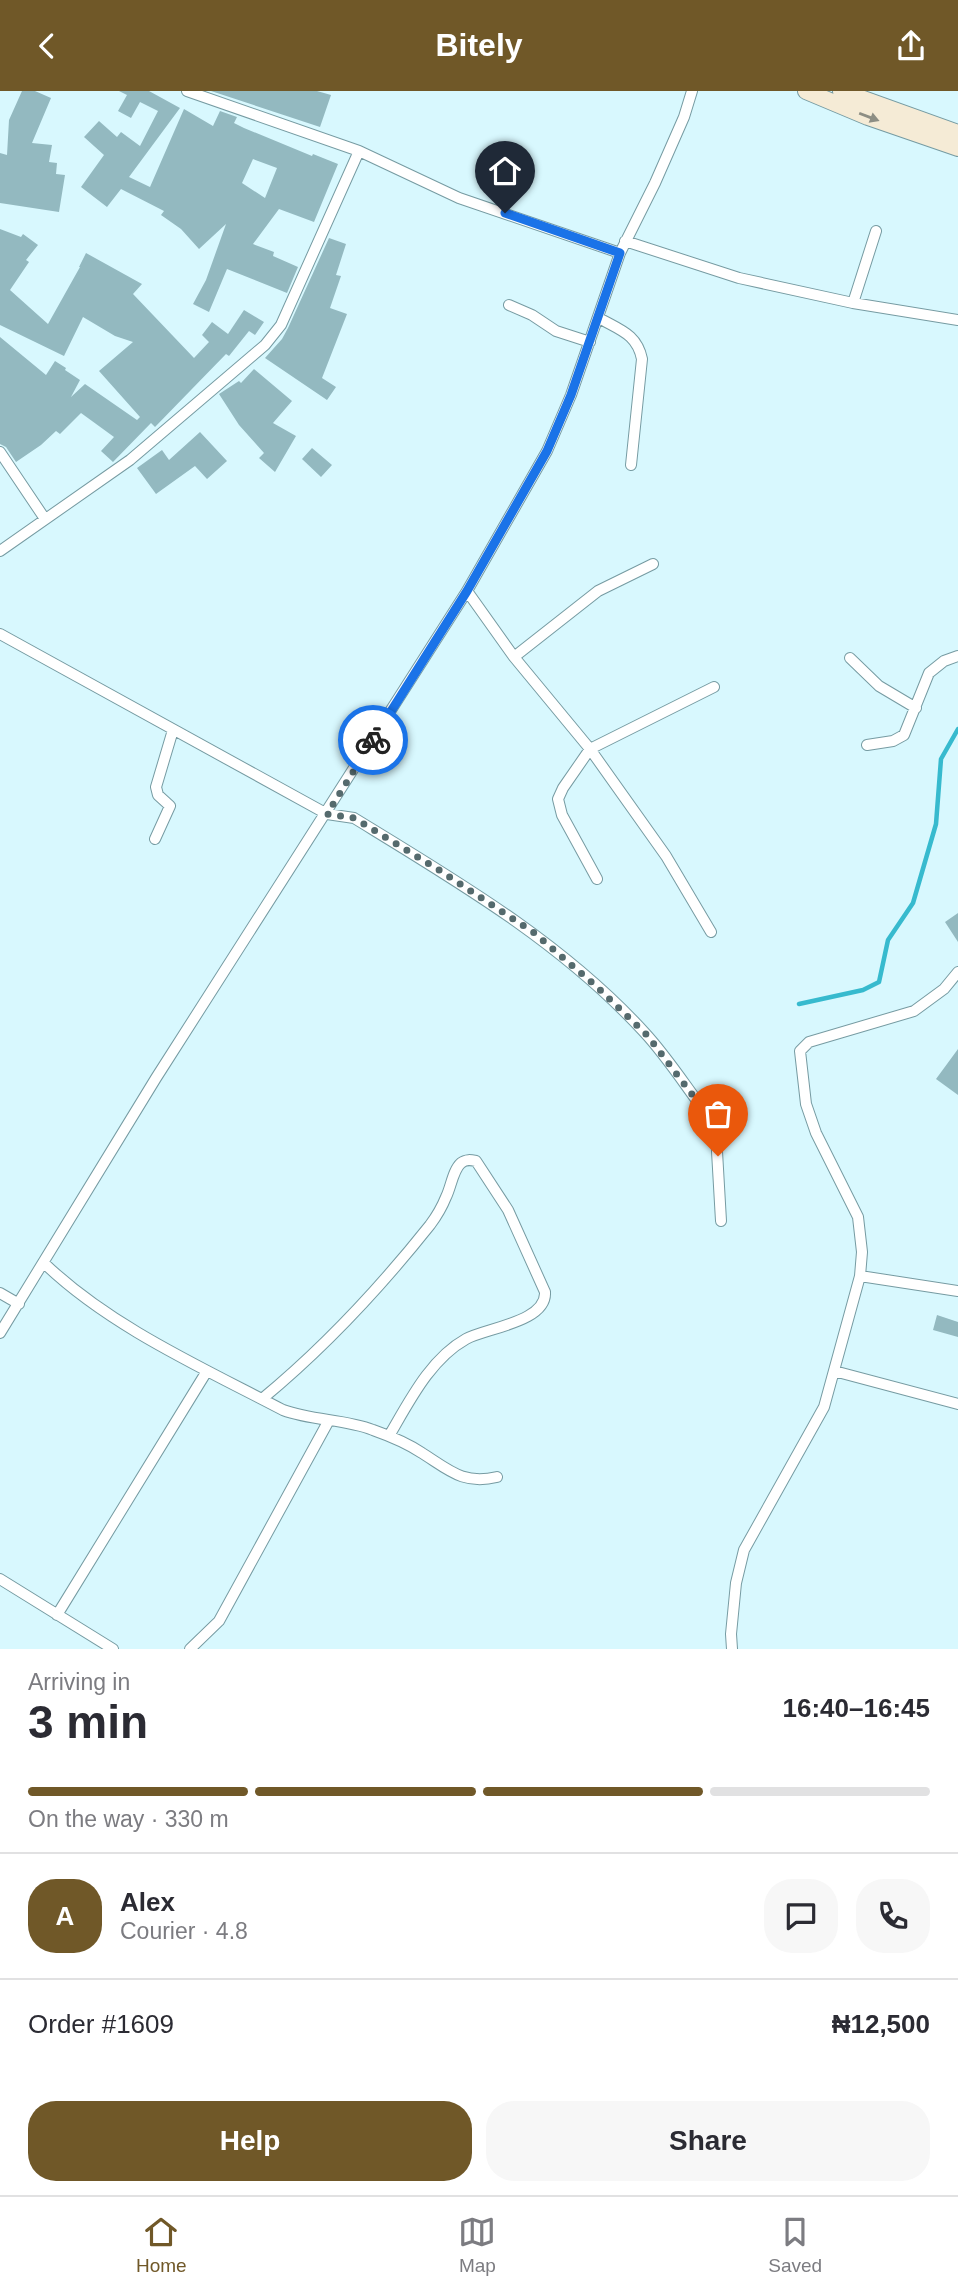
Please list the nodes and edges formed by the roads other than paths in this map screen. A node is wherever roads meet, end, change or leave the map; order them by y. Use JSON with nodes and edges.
{"nodes":[{"id":1,"x":187,"y":91,"type":"edge"},
{"id":2,"x":692,"y":91,"type":"edge"},
{"id":3,"x":806,"y":91,"type":"edge"},
{"id":4,"x":841,"y":91,"type":"edge"},
{"id":5,"x":958,"y":133,"type":"edge"},
{"id":6,"x":958,"y":148,"type":"edge"},
{"id":7,"x":359,"y":151,"type":"junction"},
{"id":8,"x":876,"y":231,"type":"dead end"},
{"id":9,"x":625,"y":240,"type":"junction"},
{"id":10,"x":620,"y":253,"type":"junction"},
{"id":11,"x":853,"y":303,"type":"junction"},
{"id":12,"x":509,"y":305,"type":"dead end"},
{"id":13,"x":599,"y":318,"type":"junction"},
{"id":14,"x":958,"y":320,"type":"edge"},
{"id":15,"x":590,"y":342,"type":"junction"},
{"id":16,"x":0,"y":452,"type":"edge"},
{"id":17,"x":631,"y":465,"type":"dead end"},
{"id":18,"x":45,"y":519,"type":"junction"},
{"id":19,"x":0,"y":551,"type":"edge"},
{"id":20,"x":653,"y":564,"type":"dead end"},
{"id":21,"x":467,"y":591,"type":"junction"},
{"id":22,"x":0,"y":634,"type":"edge"},
{"id":23,"x":958,"y":656,"type":"edge"},
{"id":24,"x":514,"y":657,"type":"junction"},
{"id":25,"x":850,"y":658,"type":"dead end"},
{"id":26,"x":714,"y":687,"type":"dead end"},
{"id":27,"x":916,"y":708,"type":"junction"},
{"id":28,"x":173,"y":730,"type":"junction"},
{"id":29,"x":867,"y":745,"type":"dead end"},
{"id":30,"x":590,"y":748,"type":"junction"},
{"id":31,"x":327,"y":814,"type":"junction"},
{"id":32,"x":155,"y":839,"type":"dead end"},
{"id":33,"x":597,"y":879,"type":"dead end"},
{"id":34,"x":711,"y":932,"type":"dead end"},
{"id":35,"x":958,"y":972,"type":"edge"},
{"id":36,"x":721,"y":1221,"type":"dead end"},
{"id":37,"x":44,"y":1263,"type":"junction"},
{"id":38,"x":860,"y":1276,"type":"junction"},
{"id":39,"x":958,"y":1291,"type":"edge"},
{"id":40,"x":0,"y":1293,"type":"edge"},
{"id":41,"x":19,"y":1304,"type":"junction"},
{"id":42,"x":0,"y":1333,"type":"edge"},
{"id":43,"x":207,"y":1371,"type":"junction"},
{"id":44,"x":834,"y":1371,"type":"junction"},
{"id":45,"x":262,"y":1399,"type":"junction"},
{"id":46,"x":958,"y":1404,"type":"edge"},
{"id":47,"x":328,"y":1422,"type":"junction"},
{"id":48,"x":389,"y":1436,"type":"junction"},
{"id":49,"x":497,"y":1477,"type":"dead end"},
{"id":50,"x":0,"y":1579,"type":"edge"},
{"id":51,"x":57,"y":1615,"type":"junction"},
{"id":52,"x":114,"y":1649,"type":"edge"},
{"id":53,"x":190,"y":1649,"type":"edge"},
{"id":54,"x":732,"y":1649,"type":"edge"}],
"edges":[{"from":1,"to":7,"type":"street"},
{"from":2,"to":9,"type":"street"},
{"from":3,"to":6,"type":"main road","one_way":true},
{"from":4,"to":5,"type":"main road"},
{"from":7,"to":10,"type":"street"},
{"from":7,"to":18,"type":"street"},
{"from":8,"to":11,"type":"street"},
{"from":9,"to":10,"type":"street"},
{"from":9,"to":11,"type":"street"},
{"from":10,"to":13,"type":"street"},
{"from":11,"to":14,"type":"street"},
{"from":12,"to":15,"type":"street"},
{"from":13,"to":15,"type":"street"},
{"from":13,"to":17,"type":"street"},
{"from":15,"to":21,"type":"street"},
{"from":16,"to":18,"type":"street"},
{"from":18,"to":19,"type":"street"},
{"from":20,"to":24,"type":"street"},
{"from":21,"to":24,"type":"street"},
{"from":21,"to":31,"type":"street"},
{"from":22,"to":28,"type":"street"},
{"from":23,"to":27,"type":"street"},
{"from":24,"to":30,"type":"street"},
{"from":25,"to":27,"type":"street"},
{"from":26,"to":30,"type":"street"},
{"from":27,"to":29,"type":"street"},
{"from":28,"to":31,"type":"street"},
{"from":28,"to":32,"type":"street"},
{"from":30,"to":33,"type":"street"},
{"from":30,"to":34,"type":"street"},
{"from":31,"to":36,"type":"street"},
{"from":31,"to":37,"type":"street"},
{"from":35,"to":38,"type":"street"},
{"from":37,"to":41,"type":"street"},
{"from":37,"to":43,"type":"street"},
{"from":38,"to":39,"type":"street"},
{"from":38,"to":44,"type":"street"},
{"from":40,"to":41,"type":"street"},
{"from":41,"to":42,"type":"street"},
{"from":43,"to":45,"type":"street"},
{"from":43,"to":51,"type":"street"},
{"from":44,"to":46,"type":"street"},
{"from":44,"to":54,"type":"street"},
{"from":45,"to":47,"type":"street"},
{"from":45,"to":48,"type":"street"},
{"from":47,"to":48,"type":"street"},
{"from":47,"to":53,"type":"street"},
{"from":48,"to":49,"type":"street"},
{"from":50,"to":51,"type":"street"},
{"from":51,"to":52,"type":"street"}]}
